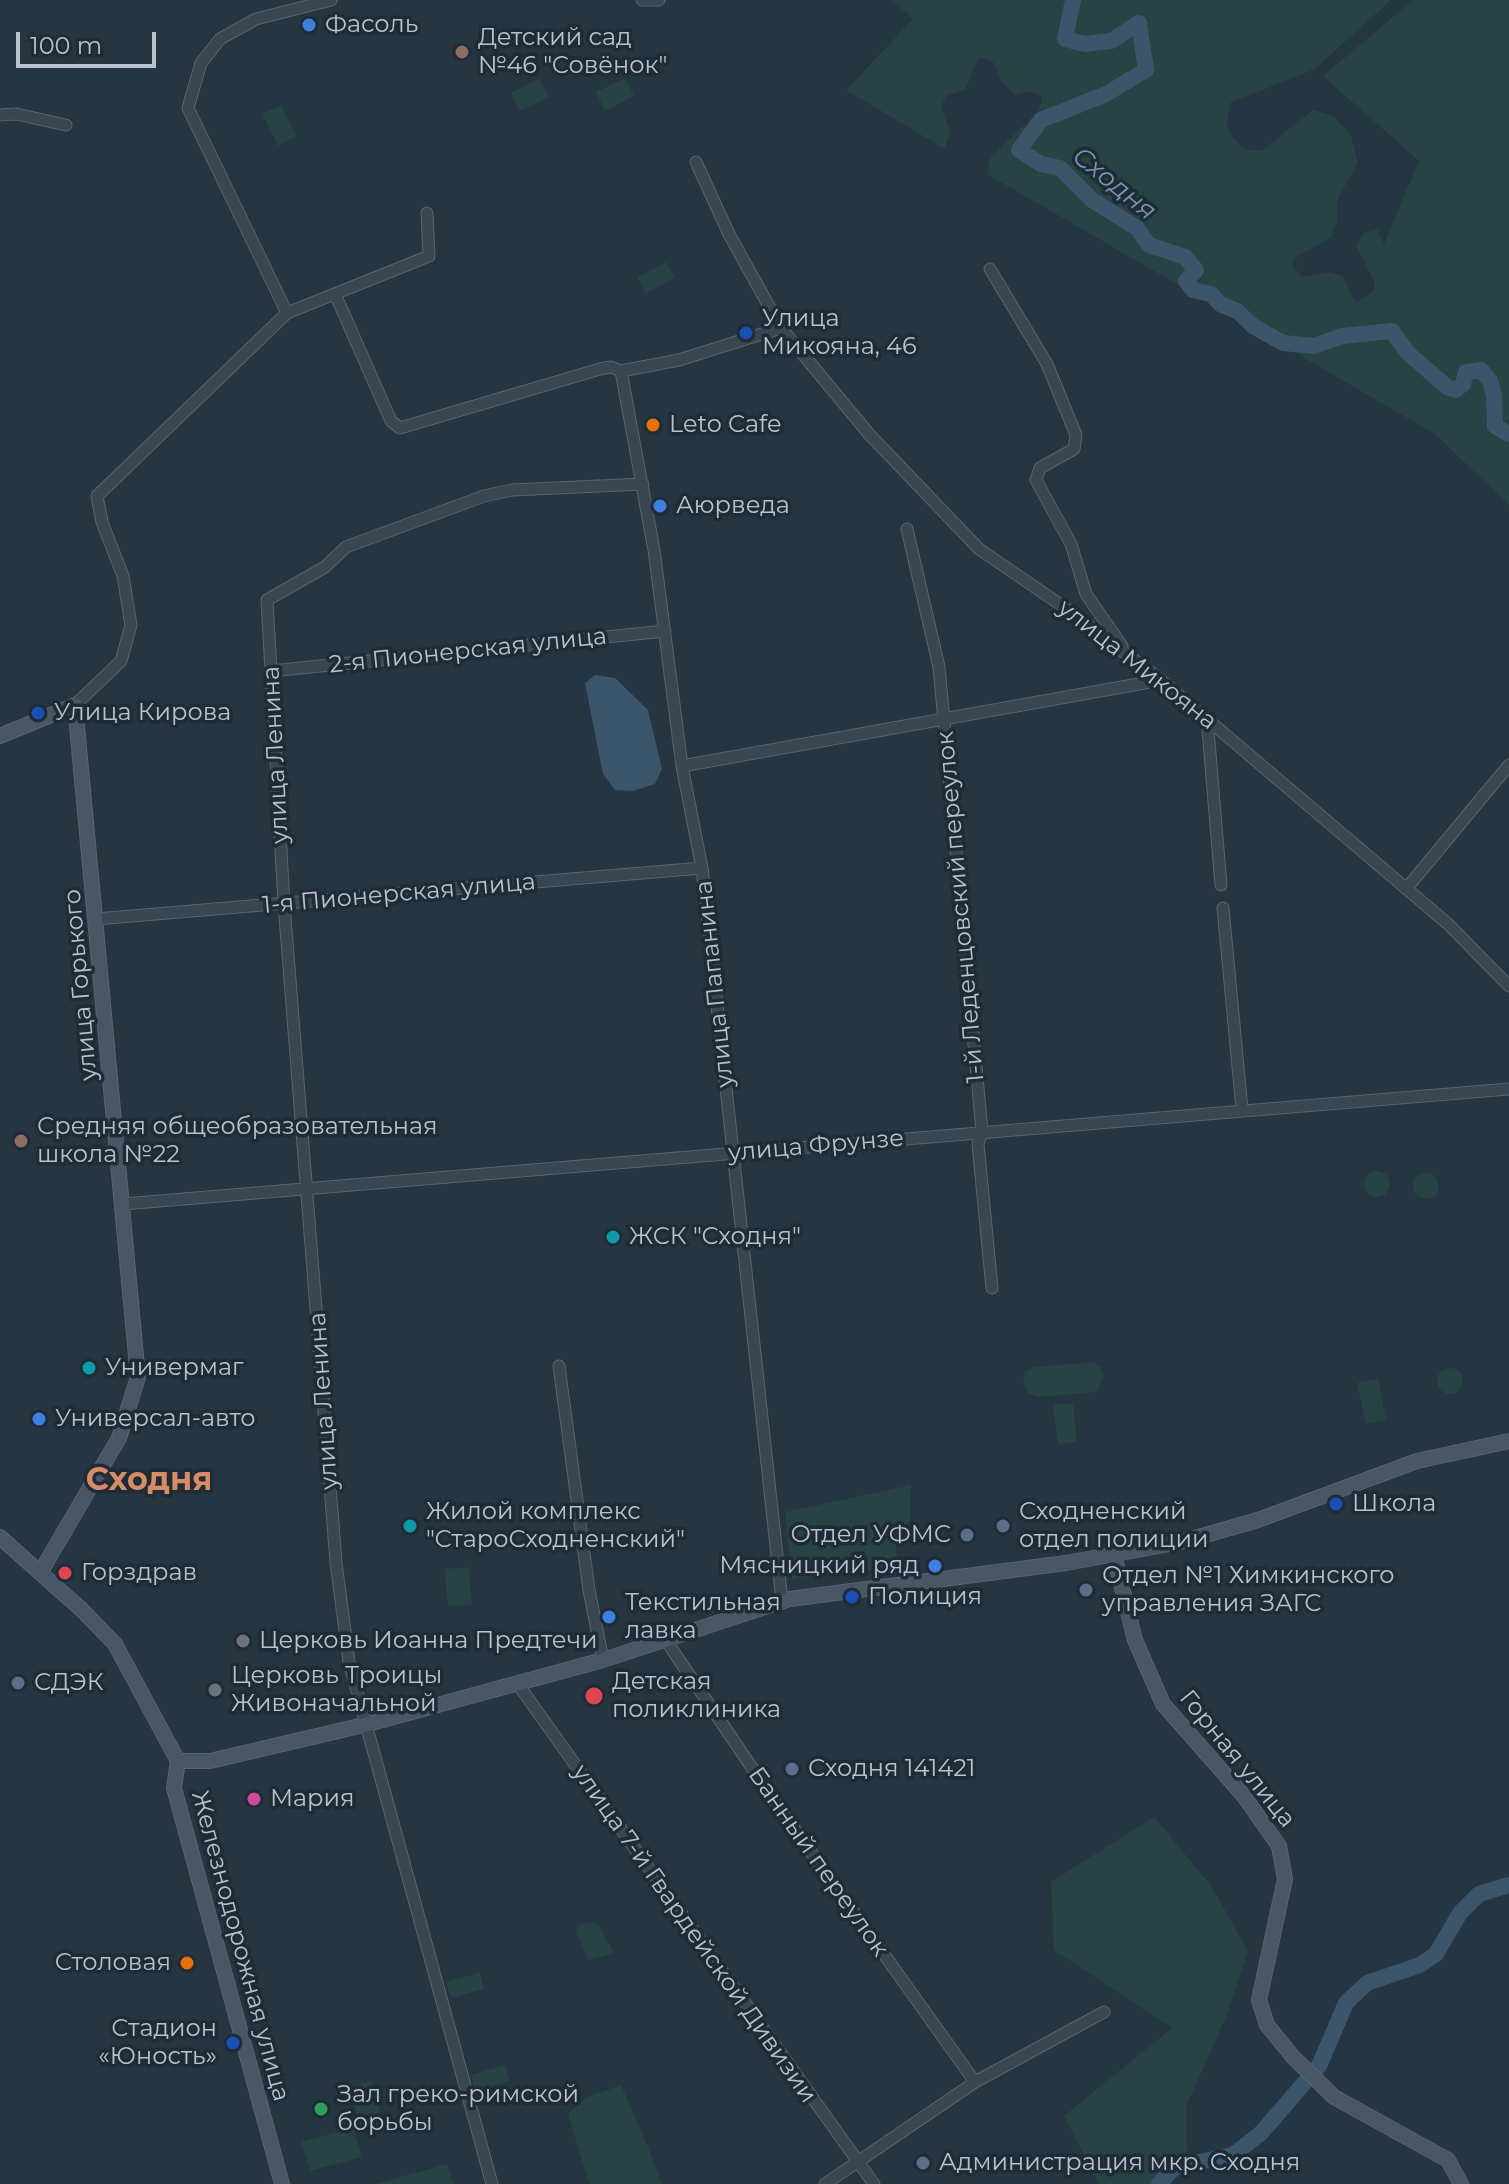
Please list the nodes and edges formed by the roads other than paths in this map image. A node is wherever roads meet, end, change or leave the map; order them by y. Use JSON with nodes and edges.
{"nodes":[{"id":1,"x":331,"y":0,"type":"edge"},
{"id":2,"x":642,"y":0,"type":"edge"},
{"id":3,"x":659,"y":0,"type":"edge"},
{"id":4,"x":0,"y":115,"type":"edge"},
{"id":5,"x":66,"y":125,"type":"dead end"},
{"id":6,"x":696,"y":162,"type":"dead end"},
{"id":7,"x":427,"y":213,"type":"dead end"},
{"id":8,"x":990,"y":269,"type":"dead end"},
{"id":9,"x":336,"y":296,"type":"junction"},
{"id":10,"x":287,"y":313,"type":"junction"},
{"id":11,"x":781,"y":328,"type":"junction"},
{"id":12,"x":621,"y":371,"type":"junction"},
{"id":13,"x":643,"y":484,"type":"junction"},
{"id":14,"x":907,"y":529,"type":"dead end"},
{"id":15,"x":665,"y":631,"type":"junction"},
{"id":16,"x":1127,"y":653,"type":"junction"},
{"id":17,"x":271,"y":671,"type":"junction"},
{"id":18,"x":1161,"y":680,"type":"junction"},
{"id":19,"x":75,"y":705,"type":"junction"},
{"id":20,"x":1207,"y":718,"type":"junction"},
{"id":21,"x":943,"y":721,"type":"junction"},
{"id":22,"x":0,"y":736,"type":"edge"},
{"id":23,"x":1509,"y":765,"type":"edge"},
{"id":24,"x":682,"y":766,"type":"junction"},
{"id":25,"x":702,"y":868,"type":"junction"},
{"id":26,"x":1221,"y":885,"type":"dead end"},
{"id":27,"x":1406,"y":889,"type":"junction"},
{"id":28,"x":284,"y":904,"type":"junction"},
{"id":29,"x":1223,"y":908,"type":"dead end"},
{"id":30,"x":96,"y":919,"type":"junction"},
{"id":31,"x":1509,"y":986,"type":"edge"},
{"id":32,"x":1509,"y":1089,"type":"edge"},
{"id":33,"x":1242,"y":1109,"type":"junction"},
{"id":34,"x":982,"y":1131,"type":"junction"},
{"id":35,"x":734,"y":1153,"type":"junction"},
{"id":36,"x":307,"y":1189,"type":"junction"},
{"id":37,"x":123,"y":1204,"type":"junction"},
{"id":38,"x":992,"y":1288,"type":"dead end"},
{"id":39,"x":559,"y":1366,"type":"dead end"},
{"id":40,"x":1509,"y":1441,"type":"edge"},
{"id":41,"x":0,"y":1537,"type":"edge"},
{"id":42,"x":1114,"y":1555,"type":"junction"},
{"id":43,"x":40,"y":1573,"type":"junction"},
{"id":44,"x":782,"y":1601,"type":"junction"},
{"id":45,"x":665,"y":1639,"type":"junction"},
{"id":46,"x":603,"y":1660,"type":"junction"},
{"id":47,"x":517,"y":1683,"type":"junction"},
{"id":48,"x":364,"y":1725,"type":"junction"},
{"id":49,"x":178,"y":1761,"type":"junction"},
{"id":50,"x":1104,"y":2012,"type":"dead end"},
{"id":51,"x":975,"y":2082,"type":"junction"},
{"id":52,"x":856,"y":2162,"type":"junction"},
{"id":53,"x":282,"y":2184,"type":"edge"},
{"id":54,"x":492,"y":2184,"type":"edge"},
{"id":55,"x":825,"y":2184,"type":"edge"},
{"id":56,"x":874,"y":2184,"type":"edge"},
{"id":57,"x":1461,"y":2184,"type":"edge"}],
"edges":[{"from":1,"to":10,"type":"street"},
{"from":2,"to":3,"type":"street"},
{"from":4,"to":5,"type":"street"},
{"from":6,"to":11,"type":"street","name":"улица Микояна"},
{"from":7,"to":9,"type":"street"},
{"from":8,"to":16,"type":"street"},
{"from":9,"to":10,"type":"street"},
{"from":9,"to":12,"type":"street"},
{"from":10,"to":19,"type":"street"},
{"from":11,"to":12,"type":"street"},
{"from":11,"to":16,"type":"street","name":"улица Микояна"},
{"from":12,"to":13,"type":"street","name":"улица Папанина"},
{"from":13,"to":15,"type":"street","name":"улица Папанина"},
{"from":13,"to":17,"type":"street","name":"улица Ленина"},
{"from":14,"to":21,"type":"street","name":"1-й Леденцовский переулок"},
{"from":15,"to":17,"type":"street","name":"2-я Пионерская улица"},
{"from":15,"to":24,"type":"street","name":"улица Папанина"},
{"from":16,"to":18,"type":"street","name":"улица Микояна"},
{"from":17,"to":28,"type":"street","name":"улица Ленина"},
{"from":18,"to":20,"type":"street","name":"улица Микояна"},
{"from":18,"to":21,"type":"street"},
{"from":19,"to":22,"type":"street"},
{"from":19,"to":30,"type":"street","name":"улица Горького"},
{"from":20,"to":26,"type":"street"},
{"from":20,"to":27,"type":"street","name":"улица Микояна"},
{"from":21,"to":24,"type":"street"},
{"from":21,"to":34,"type":"street","name":"1-й Леденцовский переулок"},
{"from":23,"to":27,"type":"street"},
{"from":24,"to":25,"type":"street","name":"улица Папанина"},
{"from":25,"to":28,"type":"street","name":"1-я Пионерская улица"},
{"from":25,"to":35,"type":"street","name":"улица Папанина"},
{"from":27,"to":31,"type":"street","name":"улица Микояна"},
{"from":28,"to":30,"type":"street","name":"1-я Пионерская улица"},
{"from":28,"to":36,"type":"street","name":"улица Ленина"},
{"from":29,"to":33,"type":"street"},
{"from":30,"to":37,"type":"street","name":"улица Горького"},
{"from":32,"to":33,"type":"street","name":"улица Фрунзе"},
{"from":33,"to":34,"type":"street","name":"улица Фрунзе"},
{"from":34,"to":35,"type":"street","name":"улица Фрунзе"},
{"from":34,"to":38,"type":"street","name":"1-й Леденцовский переулок"},
{"from":35,"to":36,"type":"street","name":"улица Фрунзе"},
{"from":35,"to":44,"type":"street","name":"улица Папанина"},
{"from":36,"to":37,"type":"street","name":"улица Фрунзе"},
{"from":36,"to":48,"type":"street","name":"улица Ленина"},
{"from":37,"to":43,"type":"street","name":"улица Горького"},
{"from":39,"to":46,"type":"street"},
{"from":40,"to":42,"type":"street"},
{"from":41,"to":43,"type":"street","name":"Железнодорожная улица"},
{"from":42,"to":44,"type":"street"},
{"from":42,"to":57,"type":"street","name":"Горная улица"},
{"from":43,"to":49,"type":"street","name":"Железнодорожная улица"},
{"from":44,"to":45,"type":"street"},
{"from":45,"to":46,"type":"street"},
{"from":45,"to":51,"type":"street","name":"Банный переулок"},
{"from":46,"to":47,"type":"street"},
{"from":47,"to":48,"type":"street"},
{"from":47,"to":52,"type":"street","name":"улица 7-й Гвардейской Дивизии"},
{"from":48,"to":49,"type":"street"},
{"from":48,"to":54,"type":"street","name":"улица Ленина"},
{"from":49,"to":53,"type":"street","name":"Железнодорожная улица"},
{"from":50,"to":51,"type":"street"},
{"from":51,"to":52,"type":"street"},
{"from":52,"to":55,"type":"street"},
{"from":52,"to":56,"type":"street","name":"улица 7-й Гвардейской Дивизии"}]}
